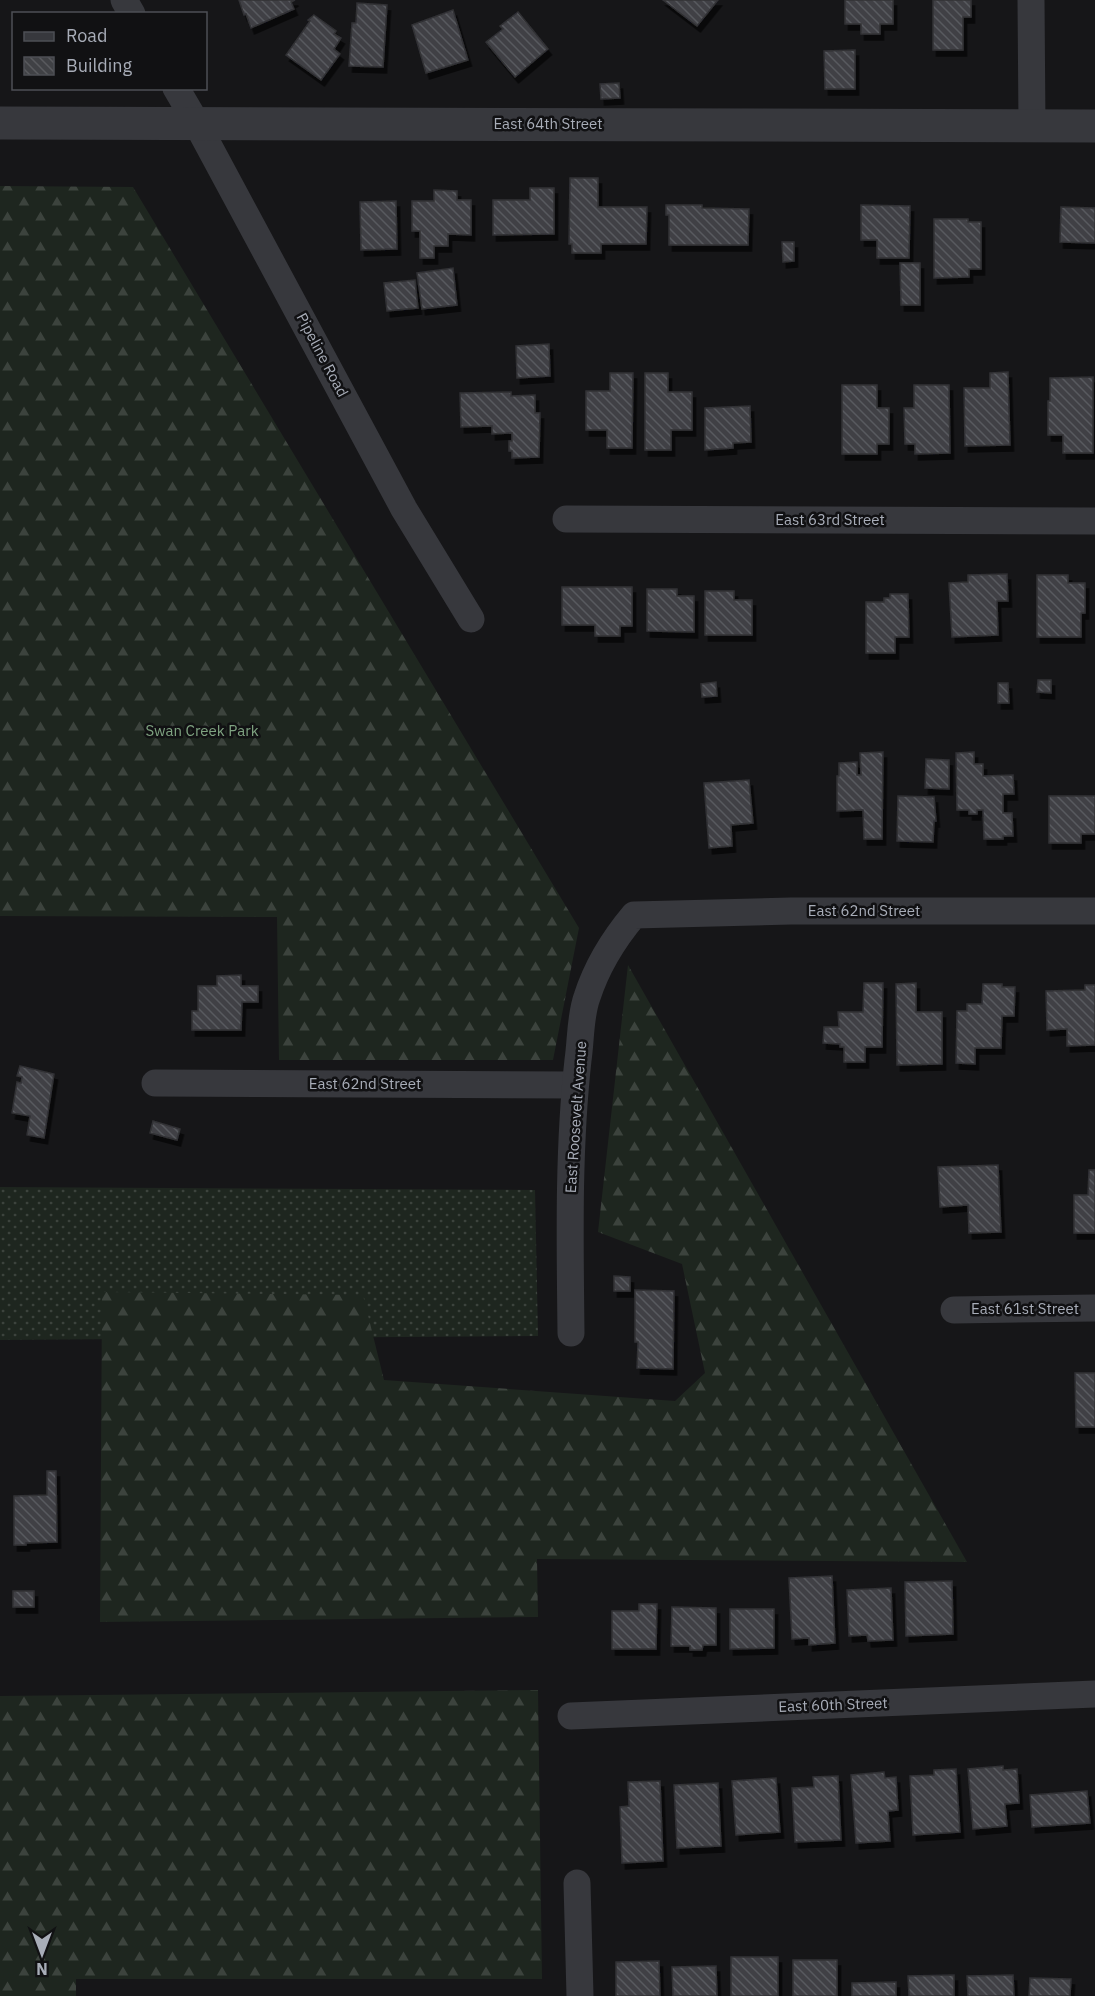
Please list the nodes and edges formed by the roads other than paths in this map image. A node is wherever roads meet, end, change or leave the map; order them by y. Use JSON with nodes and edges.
{"nodes":[{"id":1,"x":1032,"y":0,"type":"edge"},
{"id":2,"x":177,"y":90,"type":"edge"},
{"id":3,"x":0,"y":123,"type":"edge"},
{"id":4,"x":197,"y":124,"type":"junction"},
{"id":5,"x":1032,"y":126,"type":"junction"},
{"id":6,"x":1095,"y":126,"type":"edge"},
{"id":7,"x":566,"y":519,"type":"dead end"},
{"id":8,"x":1095,"y":521,"type":"edge"},
{"id":9,"x":471,"y":619,"type":"dead end"},
{"id":10,"x":1095,"y":911,"type":"edge"},
{"id":11,"x":634,"y":915,"type":"joint"},
{"id":12,"x":155,"y":1083,"type":"dead end"},
{"id":13,"x":575,"y":1085,"type":"junction"},
{"id":14,"x":1095,"y":1308,"type":"edge"},
{"id":15,"x":954,"y":1310,"type":"dead end"},
{"id":16,"x":571,"y":1333,"type":"dead end"},
{"id":17,"x":1095,"y":1694,"type":"edge"},
{"id":18,"x":571,"y":1716,"type":"dead end"},
{"id":19,"x":577,"y":1883,"type":"dead end"},
{"id":20,"x":580,"y":1996,"type":"edge"}],
"edges":[{"from":1,"to":5,"type":"street"},
{"from":2,"to":4,"type":"street","name":"Pipeline Road"},
{"from":3,"to":4,"type":"street","name":"East 64th Street"},
{"from":4,"to":5,"type":"street","name":"East 64th Street"},
{"from":4,"to":9,"type":"street","name":"Pipeline Road"},
{"from":5,"to":6,"type":"street","name":"East 64th Street"},
{"from":7,"to":8,"type":"street","name":"East 63rd Street"},
{"from":10,"to":11,"type":"street","name":"East 62nd Street"},
{"from":11,"to":13,"type":"street","name":"East Roosevelt Avenue"},
{"from":12,"to":13,"type":"street","name":"East 62nd Street"},
{"from":13,"to":16,"type":"street","name":"East Roosevelt Avenue"},
{"from":14,"to":15,"type":"street","name":"East 61st Street"},
{"from":17,"to":18,"type":"street","name":"East 60th Street"},
{"from":19,"to":20,"type":"street"}]}
